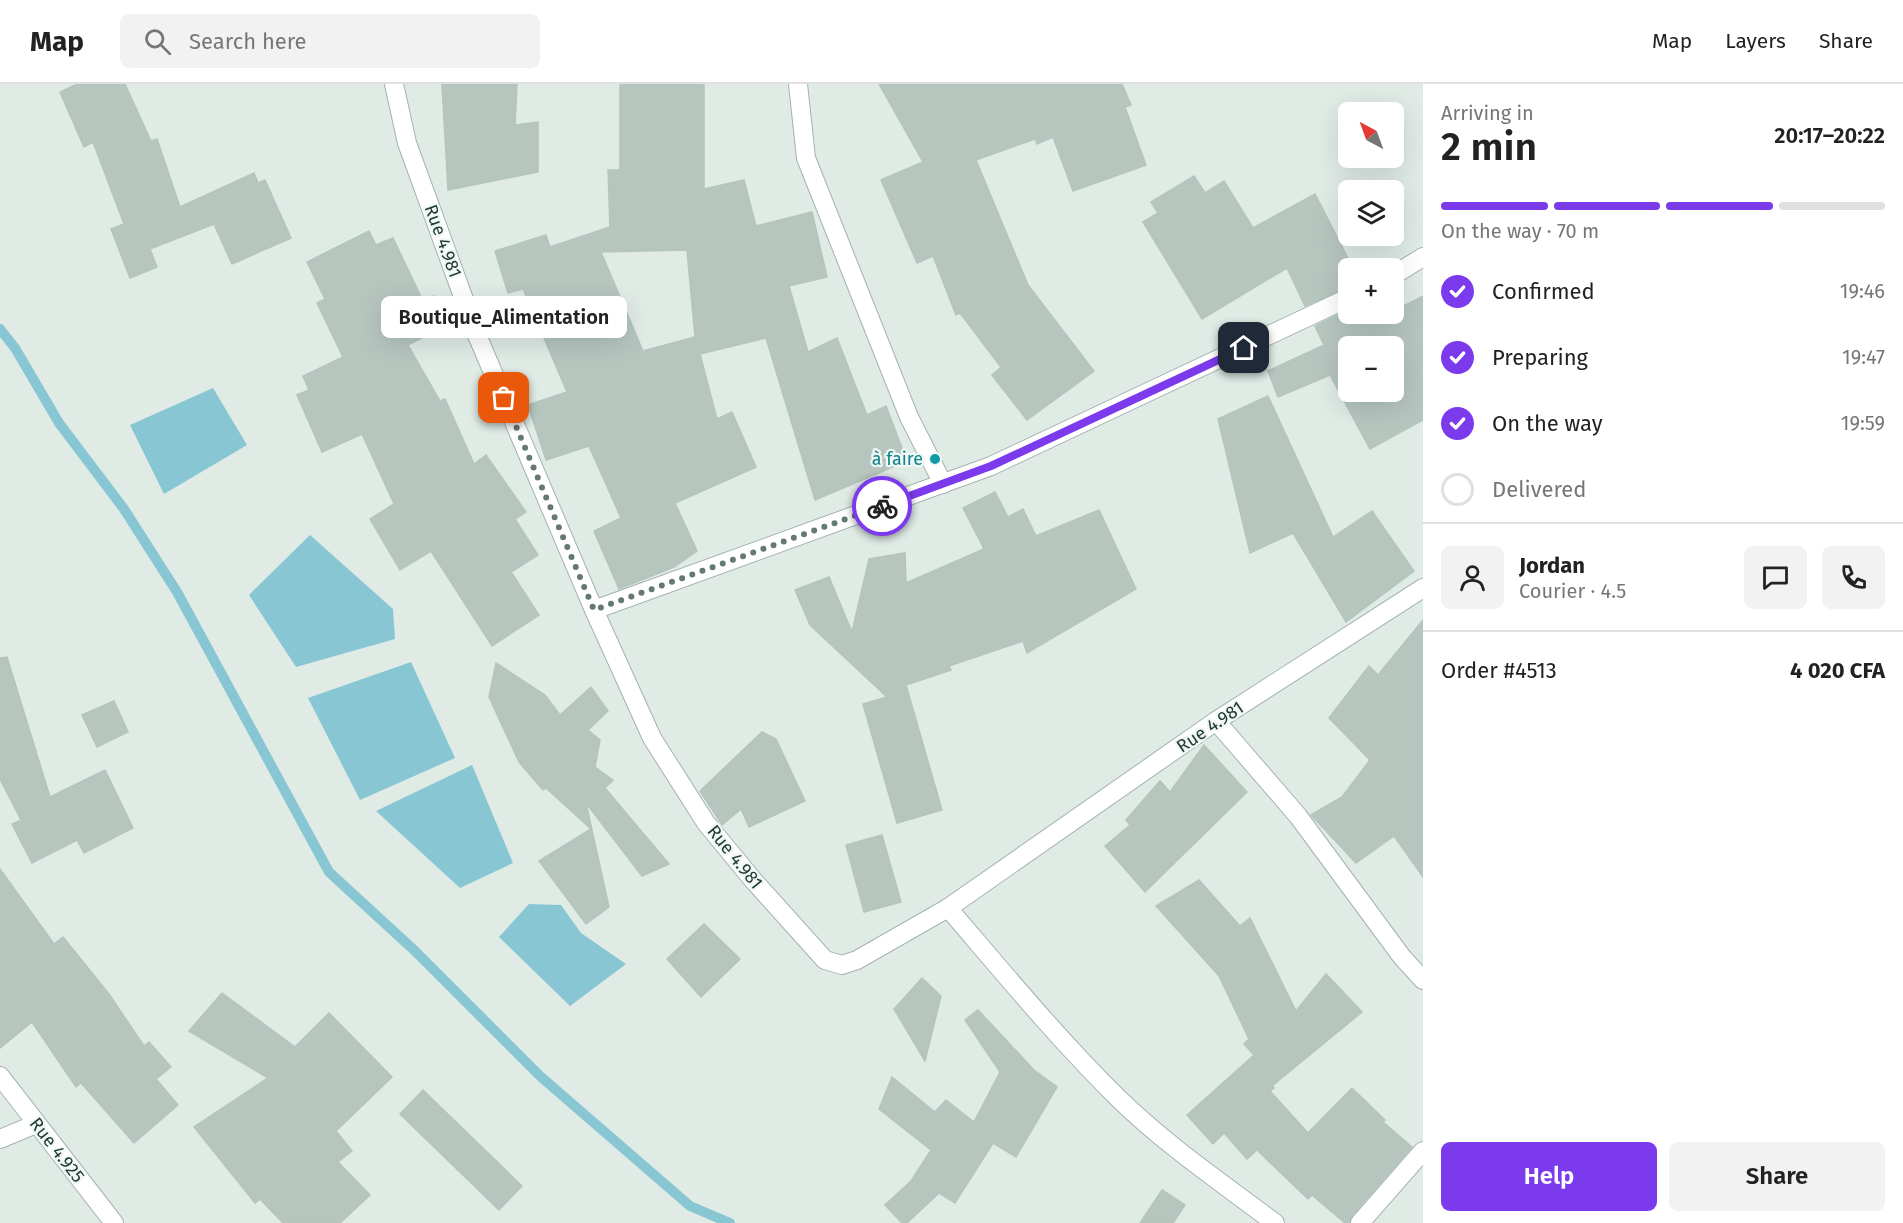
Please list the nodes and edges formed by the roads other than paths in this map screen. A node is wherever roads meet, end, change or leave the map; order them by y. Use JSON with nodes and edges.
{"nodes":[{"id":1,"x":394,"y":84,"type":"edge"},
{"id":2,"x":798,"y":84,"type":"edge"},
{"id":3,"x":1423,"y":257,"type":"edge"},
{"id":4,"x":1404,"y":269,"type":"edge"},
{"id":5,"x":1338,"y":303,"type":"edge"},
{"id":6,"x":943,"y":484,"type":"junction"},
{"id":7,"x":1423,"y":588,"type":"edge"},
{"id":8,"x":594,"y":610,"type":"junction"},
{"id":9,"x":1216,"y":722,"type":"junction"},
{"id":10,"x":948,"y":908,"type":"junction"},
{"id":11,"x":1423,"y":980,"type":"edge"},
{"id":12,"x":0,"y":1076,"type":"edge"},
{"id":13,"x":36,"y":1124,"type":"junction"},
{"id":14,"x":0,"y":1139,"type":"edge"},
{"id":15,"x":1423,"y":1151,"type":"edge"},
{"id":16,"x":114,"y":1223,"type":"edge"},
{"id":17,"x":1275,"y":1223,"type":"edge"},
{"id":18,"x":1360,"y":1223,"type":"edge"}],
"edges":[{"from":1,"to":8,"type":"street","name":"Rue 4.981"},
{"from":2,"to":6,"type":"street"},
{"from":3,"to":4,"type":"street"},
{"from":5,"to":6,"type":"street"},
{"from":6,"to":8,"type":"street"},
{"from":7,"to":9,"type":"street","name":"Rue 4.981"},
{"from":8,"to":10,"type":"street","name":"Rue 4.981"},
{"from":9,"to":10,"type":"street","name":"Rue 4.981"},
{"from":9,"to":11,"type":"street"},
{"from":10,"to":17,"type":"street"},
{"from":12,"to":13,"type":"street","name":"Rue 4.925"},
{"from":13,"to":14,"type":"street"},
{"from":13,"to":16,"type":"street","name":"Rue 4.925"},
{"from":15,"to":18,"type":"street"}]}
